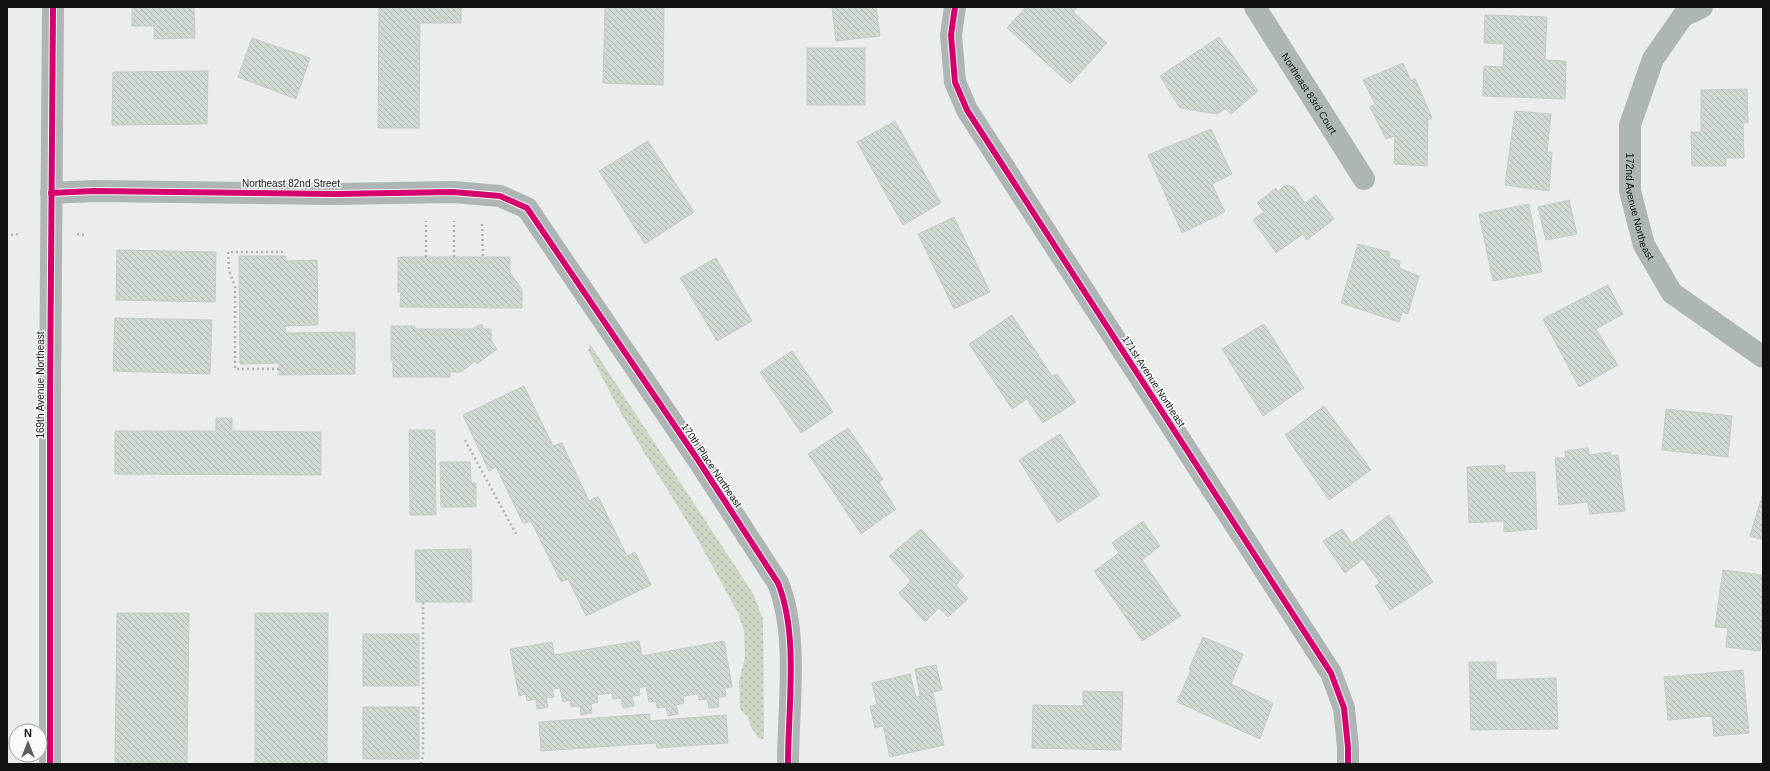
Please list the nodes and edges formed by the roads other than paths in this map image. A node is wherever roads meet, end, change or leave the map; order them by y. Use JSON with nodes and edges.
{"nodes":[{"id":1,"x":53,"y":7,"type":"edge"},
{"id":2,"x":955,"y":7,"type":"edge"},
{"id":3,"x":1255,"y":7,"type":"edge"},
{"id":4,"x":1686,"y":10,"type":"edge"},
{"id":5,"x":1364,"y":178,"type":"dead end"},
{"id":6,"x":51,"y":192,"type":"junction"},
{"id":7,"x":527,"y":208,"type":"joint"},
{"id":8,"x":1763,"y":356,"type":"edge"},
{"id":9,"x":50,"y":764,"type":"edge"},
{"id":10,"x":788,"y":764,"type":"edge"},
{"id":11,"x":1348,"y":764,"type":"edge"}],
"edges":[{"from":1,"to":6,"type":"street","name":"169th Avenue Northeast"},
{"from":2,"to":11,"type":"street","name":"171st Avenue Northeast"},
{"from":3,"to":5,"type":"street","name":"Northeast 83rd Court"},
{"from":4,"to":8,"type":"street","name":"172nd Avenue Northeast"},
{"from":6,"to":7,"type":"street","name":"Northeast 82nd Street"},
{"from":6,"to":9,"type":"street","name":"169th Avenue Northeast"},
{"from":7,"to":10,"type":"street","name":"170th Place Northeast"}]}
